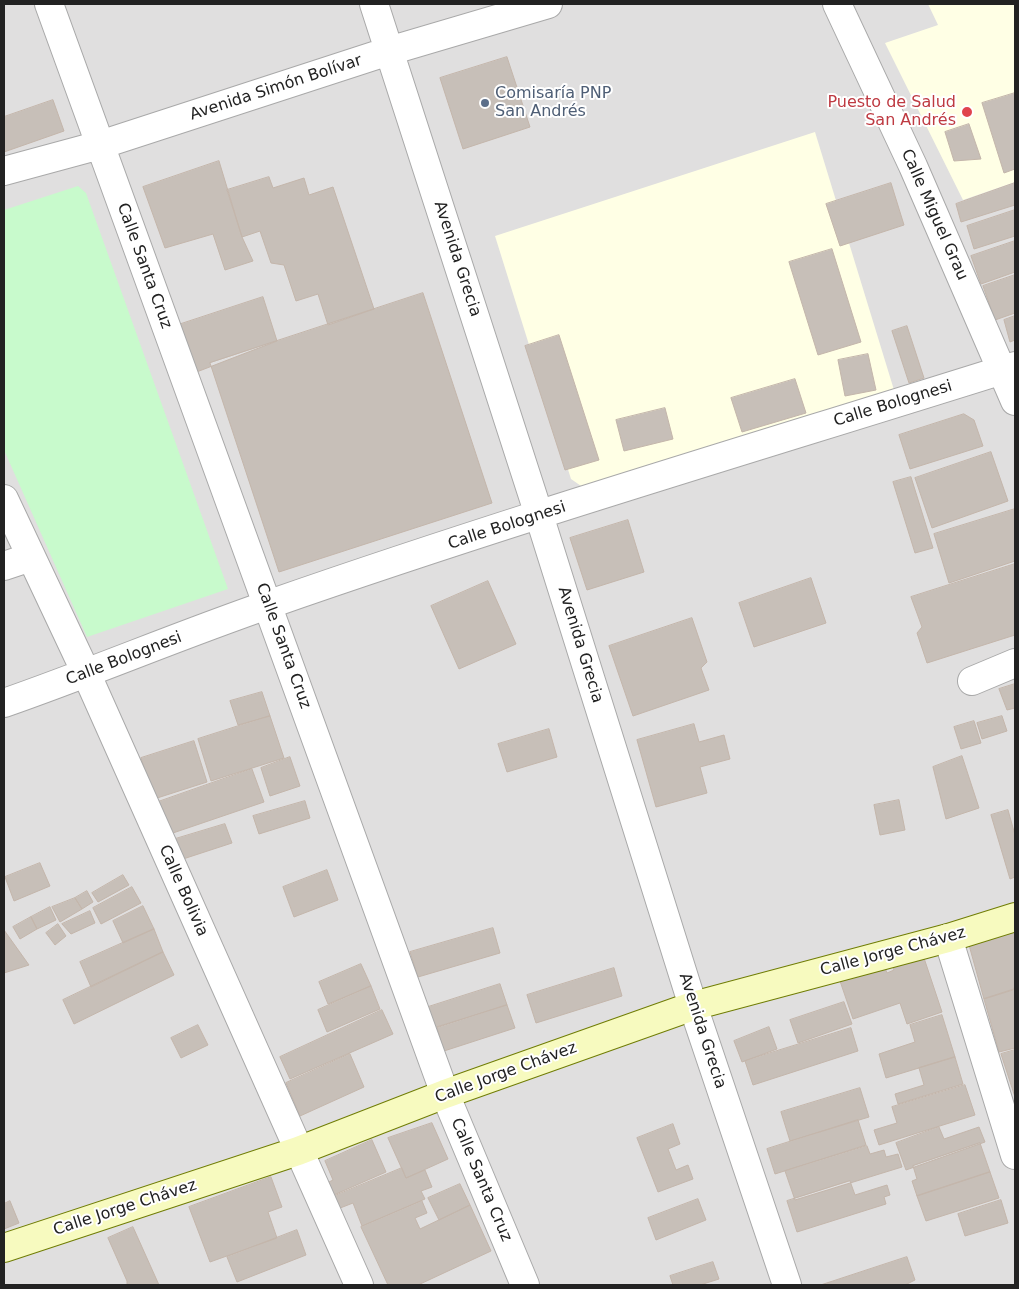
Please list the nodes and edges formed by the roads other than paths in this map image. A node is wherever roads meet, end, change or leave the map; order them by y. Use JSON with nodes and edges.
{"nodes":[{"id":1,"x":49,"y":4,"type":"edge"},
{"id":2,"x":374,"y":4,"type":"edge"},
{"id":3,"x":548,"y":4,"type":"edge"},
{"id":4,"x":837,"y":4,"type":"edge"},
{"id":5,"x":389,"y":51,"type":"junction"},
{"id":6,"x":100,"y":144,"type":"junction"},
{"id":7,"x":4,"y":171,"type":"edge"},
{"id":8,"x":1009,"y":368,"type":"edge"},
{"id":9,"x":1015,"y":401,"type":"edge"},
{"id":10,"x":4,"y":499,"type":"edge"},
{"id":11,"x":540,"y":515,"type":"junction"},
{"id":12,"x":31,"y":558,"type":"junction"},
{"id":13,"x":4,"y":566,"type":"edge"},
{"id":14,"x":268,"y":604,"type":"junction"},
{"id":15,"x":1015,"y":663,"type":"edge"},
{"id":16,"x":86,"y":675,"type":"junction"},
{"id":17,"x":972,"y":681,"type":"dead end"},
{"id":18,"x":4,"y":703,"type":"edge"},
{"id":19,"x":1015,"y":917,"type":"edge"},
{"id":20,"x":948,"y":938,"type":"junction"},
{"id":21,"x":693,"y":1006,"type":"junction"},
{"id":22,"x":445,"y":1094,"type":"junction"},
{"id":23,"x":298,"y":1151,"type":"junction"},
{"id":24,"x":1015,"y":1155,"type":"edge"},
{"id":25,"x":4,"y":1248,"type":"edge"},
{"id":26,"x":359,"y":1285,"type":"edge"},
{"id":27,"x":525,"y":1285,"type":"edge"},
{"id":28,"x":787,"y":1285,"type":"edge"}],
"edges":[{"from":1,"to":6,"type":"street","name":"Calle Santa Cruz"},
{"from":2,"to":5,"type":"street","name":"Avenida Grecia"},
{"from":3,"to":5,"type":"street","name":"Avenida Simón Bolívar"},
{"from":4,"to":8,"type":"street","name":"Calle Miguel Grau"},
{"from":5,"to":6,"type":"street","name":"Avenida Simón Bolívar"},
{"from":5,"to":11,"type":"street","name":"Avenida Grecia"},
{"from":6,"to":7,"type":"street","name":"Avenida Simón Bolívar"},
{"from":6,"to":14,"type":"street","name":"Calle Santa Cruz"},
{"from":8,"to":9,"type":"street","name":"Calle Miguel Grau"},
{"from":8,"to":11,"type":"street","name":"Calle Bolognesi"},
{"from":10,"to":12,"type":"street","name":"Calle Bolivia"},
{"from":11,"to":14,"type":"street","name":"Calle Bolognesi"},
{"from":11,"to":21,"type":"street","name":"Avenida Grecia"},
{"from":12,"to":13,"type":"street"},
{"from":12,"to":16,"type":"street","name":"Calle Bolivia"},
{"from":14,"to":16,"type":"street","name":"Calle Bolognesi"},
{"from":14,"to":22,"type":"street","name":"Calle Santa Cruz"},
{"from":15,"to":17,"type":"street"},
{"from":16,"to":18,"type":"street","name":"Calle Bolognesi"},
{"from":16,"to":23,"type":"street","name":"Calle Bolivia"},
{"from":19,"to":20,"type":"street","name":"Calle Jorge Chávez"},
{"from":20,"to":21,"type":"street","name":"Calle Jorge Chávez"},
{"from":20,"to":24,"type":"street"},
{"from":21,"to":22,"type":"street","name":"Calle Jorge Chávez"},
{"from":21,"to":28,"type":"street","name":"Avenida Grecia"},
{"from":22,"to":23,"type":"street","name":"Calle Jorge Chávez"},
{"from":22,"to":27,"type":"street","name":"Calle Santa Cruz"},
{"from":23,"to":25,"type":"street","name":"Calle Jorge Chávez"},
{"from":23,"to":26,"type":"street","name":"Calle Bolivia"}]}
